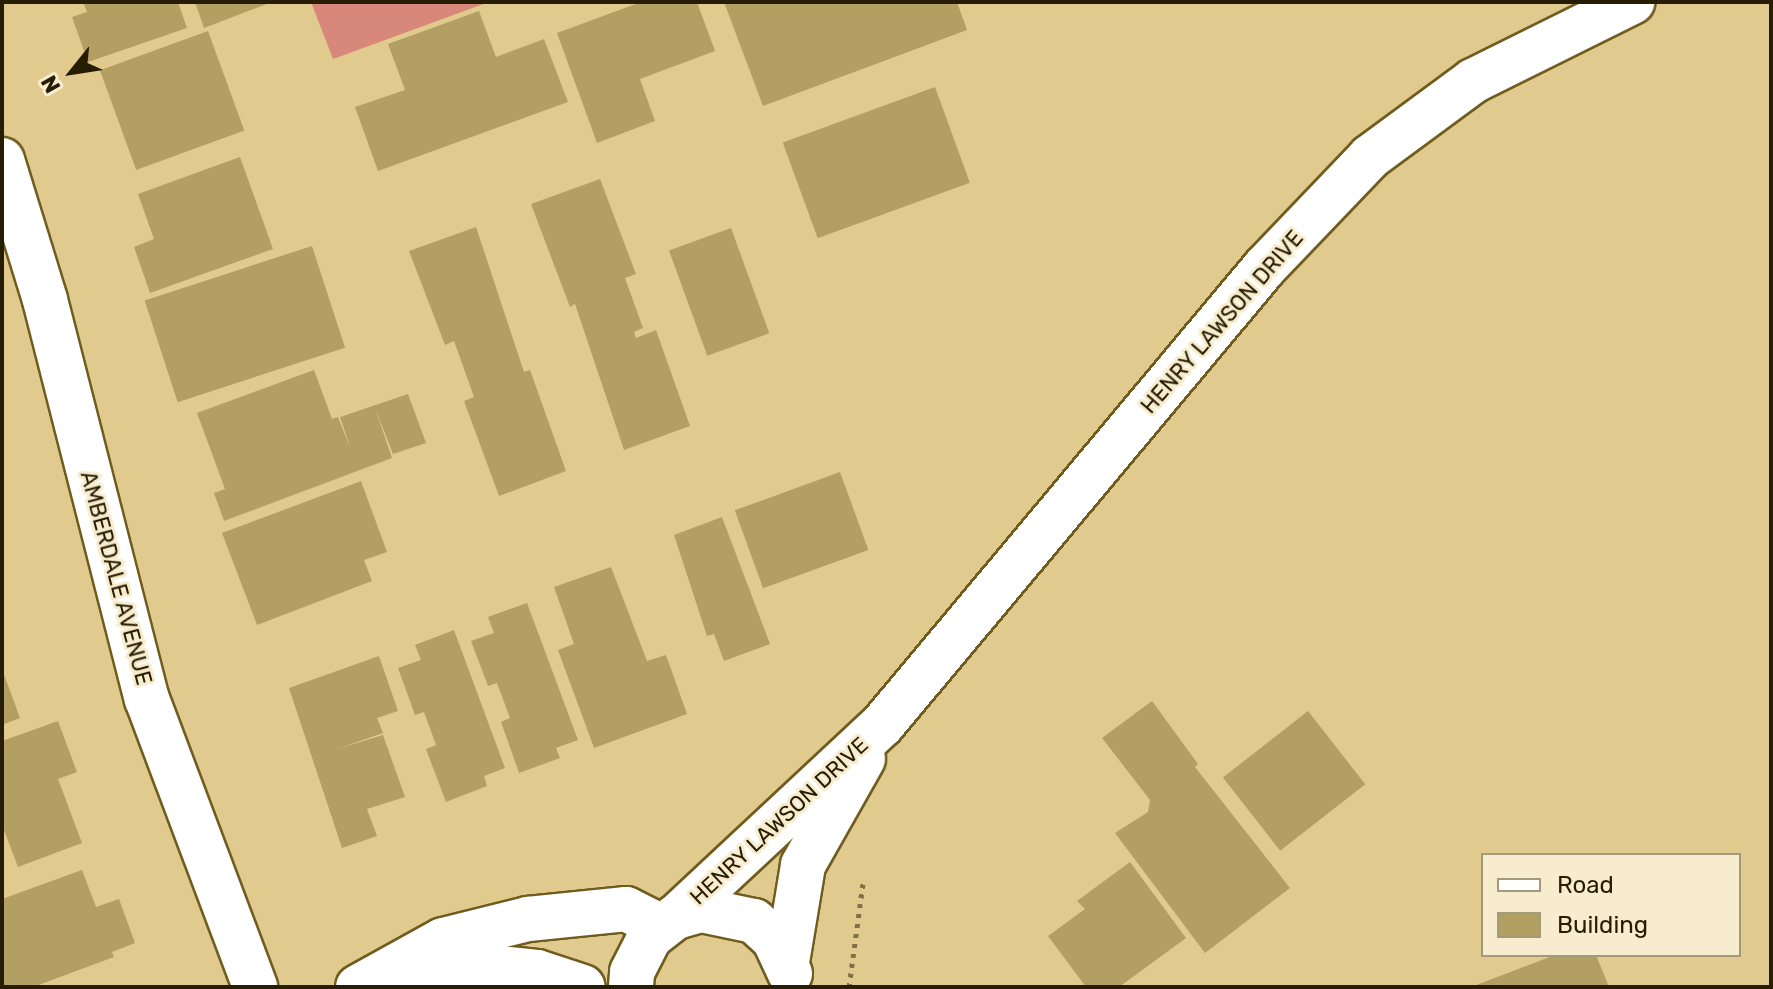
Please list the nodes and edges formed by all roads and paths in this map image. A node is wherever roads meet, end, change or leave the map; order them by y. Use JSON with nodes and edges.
{"nodes":[{"id":1,"x":1632,"y":2,"type":"edge"},
{"id":2,"x":2,"y":160,"type":"edge"},
{"id":3,"x":882,"y":725,"type":"junction"},
{"id":4,"x":863,"y":883,"type":"dead end"},
{"id":5,"x":669,"y":922,"type":"junction"},
{"id":6,"x":790,"y":975,"type":"edge"},
{"id":7,"x":366,"y":984,"type":"edge"},
{"id":8,"x":255,"y":987,"type":"edge"},
{"id":9,"x":583,"y":987,"type":"edge"},
{"id":10,"x":631,"y":987,"type":"edge"},
{"id":11,"x":849,"y":987,"type":"edge"}],
"edges":[{"from":1,"to":3,"type":"main road","name":"HENRY LAWSON DRIVE"},
{"from":2,"to":8,"type":"main road","name":"AMBERDALE AVENUE"},
{"from":3,"to":5,"type":"main road","name":"HENRY LAWSON DRIVE"},
{"from":3,"to":6,"type":"main road","name":"HENRY LAWSON DRIVE"},
{"from":4,"to":11,"type":"path"},
{"from":5,"to":6,"type":"main road"},
{"from":5,"to":7,"type":"main road"},
{"from":5,"to":10,"type":"main road","name":"HENRY LAWSON DRIVE"},
{"from":7,"to":9,"type":"main road"}]}
